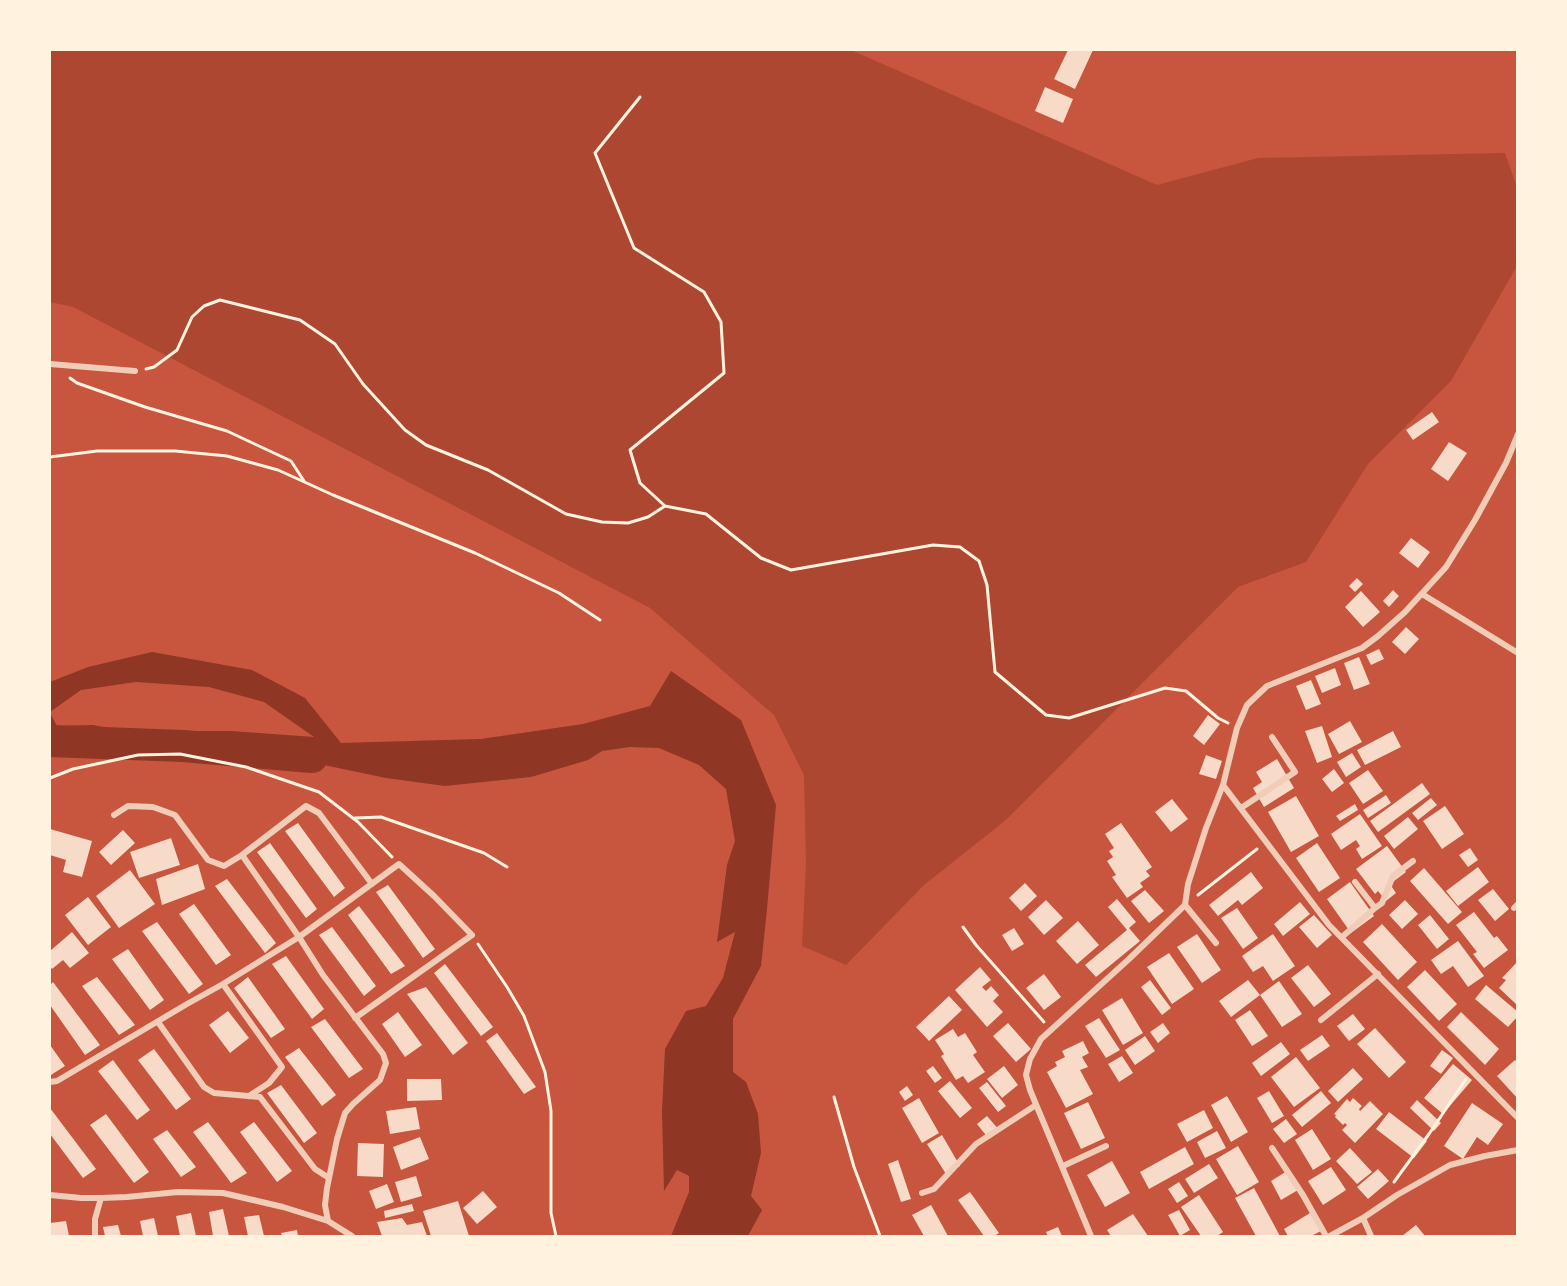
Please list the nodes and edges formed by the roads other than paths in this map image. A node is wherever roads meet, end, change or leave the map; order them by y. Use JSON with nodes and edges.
{"nodes":[{"id":1,"x":51,"y":364,"type":"edge"},
{"id":2,"x":135,"y":371,"type":"road end"},
{"id":3,"x":1518,"y":434,"type":"edge"},
{"id":4,"x":1422,"y":594,"type":"junction"},
{"id":5,"x":1518,"y":653,"type":"edge"},
{"id":6,"x":1272,"y":737,"type":"dead end"},
{"id":7,"x":1222,"y":785,"type":"junction"},
{"id":8,"x":1241,"y":808,"type":"junction"},
{"id":9,"x":114,"y":815,"type":"dead end"},
{"id":10,"x":242,"y":855,"type":"junction"},
{"id":11,"x":1413,"y":861,"type":"dead end"},
{"id":12,"x":1355,"y":882,"type":"dead end"},
{"id":13,"x":372,"y":884,"type":"junction"},
{"id":14,"x":1185,"y":905,"type":"junction"},
{"id":15,"x":1376,"y":908,"type":"junction"},
{"id":16,"x":299,"y":937,"type":"junction"},
{"id":17,"x":1342,"y":937,"type":"junction"},
{"id":18,"x":1216,"y":944,"type":"dead end"},
{"id":19,"x":1378,"y":974,"type":"junction"},
{"id":20,"x":223,"y":984,"type":"junction"},
{"id":21,"x":355,"y":1018,"type":"junction"},
{"id":22,"x":1322,"y":1020,"type":"dead end"},
{"id":23,"x":158,"y":1022,"type":"junction"},
{"id":24,"x":50,"y":1082,"type":"edge"},
{"id":25,"x":248,"y":1096,"type":"junction"},
{"id":26,"x":1036,"y":1105,"type":"junction"},
{"id":27,"x":1518,"y":1118,"type":"edge"},
{"id":28,"x":1106,"y":1146,"type":"dead end"},
{"id":29,"x":1272,"y":1148,"type":"dead end"},
{"id":30,"x":1518,"y":1150,"type":"edge"},
{"id":31,"x":1063,"y":1166,"type":"junction"},
{"id":32,"x":329,"y":1178,"type":"junction"},
{"id":33,"x":922,"y":1193,"type":"dead end"},
{"id":34,"x":50,"y":1195,"type":"edge"},
{"id":35,"x":101,"y":1198,"type":"junction"},
{"id":36,"x":1363,"y":1218,"type":"junction"},
{"id":37,"x":328,"y":1221,"type":"junction"},
{"id":38,"x":95,"y":1236,"type":"edge"},
{"id":39,"x":352,"y":1236,"type":"edge"},
{"id":40,"x":1091,"y":1236,"type":"edge"},
{"id":41,"x":1328,"y":1236,"type":"edge"},
{"id":42,"x":1371,"y":1236,"type":"edge"}],
"edges":[{"from":1,"to":2,"type":"street"},
{"from":3,"to":4,"type":"street"},
{"from":4,"to":5,"type":"street"},
{"from":4,"to":7,"type":"street"},
{"from":6,"to":8,"type":"street"},
{"from":7,"to":8,"type":"street"},
{"from":7,"to":14,"type":"street"},
{"from":8,"to":17,"type":"street"},
{"from":9,"to":10,"type":"street"},
{"from":10,"to":13,"type":"street"},
{"from":10,"to":16,"type":"street"},
{"from":11,"to":15,"type":"street"},
{"from":12,"to":15,"type":"street"},
{"from":13,"to":16,"type":"street"},
{"from":13,"to":21,"type":"street"},
{"from":14,"to":18,"type":"street"},
{"from":14,"to":26,"type":"street"},
{"from":15,"to":17,"type":"street"},
{"from":16,"to":20,"type":"street"},
{"from":16,"to":21,"type":"street"},
{"from":17,"to":19,"type":"street"},
{"from":19,"to":22,"type":"street"},
{"from":19,"to":27,"type":"street"},
{"from":20,"to":23,"type":"street"},
{"from":20,"to":25,"type":"street"},
{"from":21,"to":32,"type":"street"},
{"from":23,"to":24,"type":"street"},
{"from":23,"to":25,"type":"street"},
{"from":25,"to":32,"type":"street"},
{"from":26,"to":31,"type":"street"},
{"from":26,"to":33,"type":"street"},
{"from":28,"to":31,"type":"street"},
{"from":29,"to":41,"type":"street"},
{"from":30,"to":36,"type":"street"},
{"from":31,"to":40,"type":"street"},
{"from":32,"to":37,"type":"street"},
{"from":34,"to":35,"type":"street"},
{"from":35,"to":37,"type":"street"},
{"from":35,"to":38,"type":"street"},
{"from":36,"to":41,"type":"street"},
{"from":36,"to":42,"type":"street"},
{"from":37,"to":39,"type":"street"}]}
